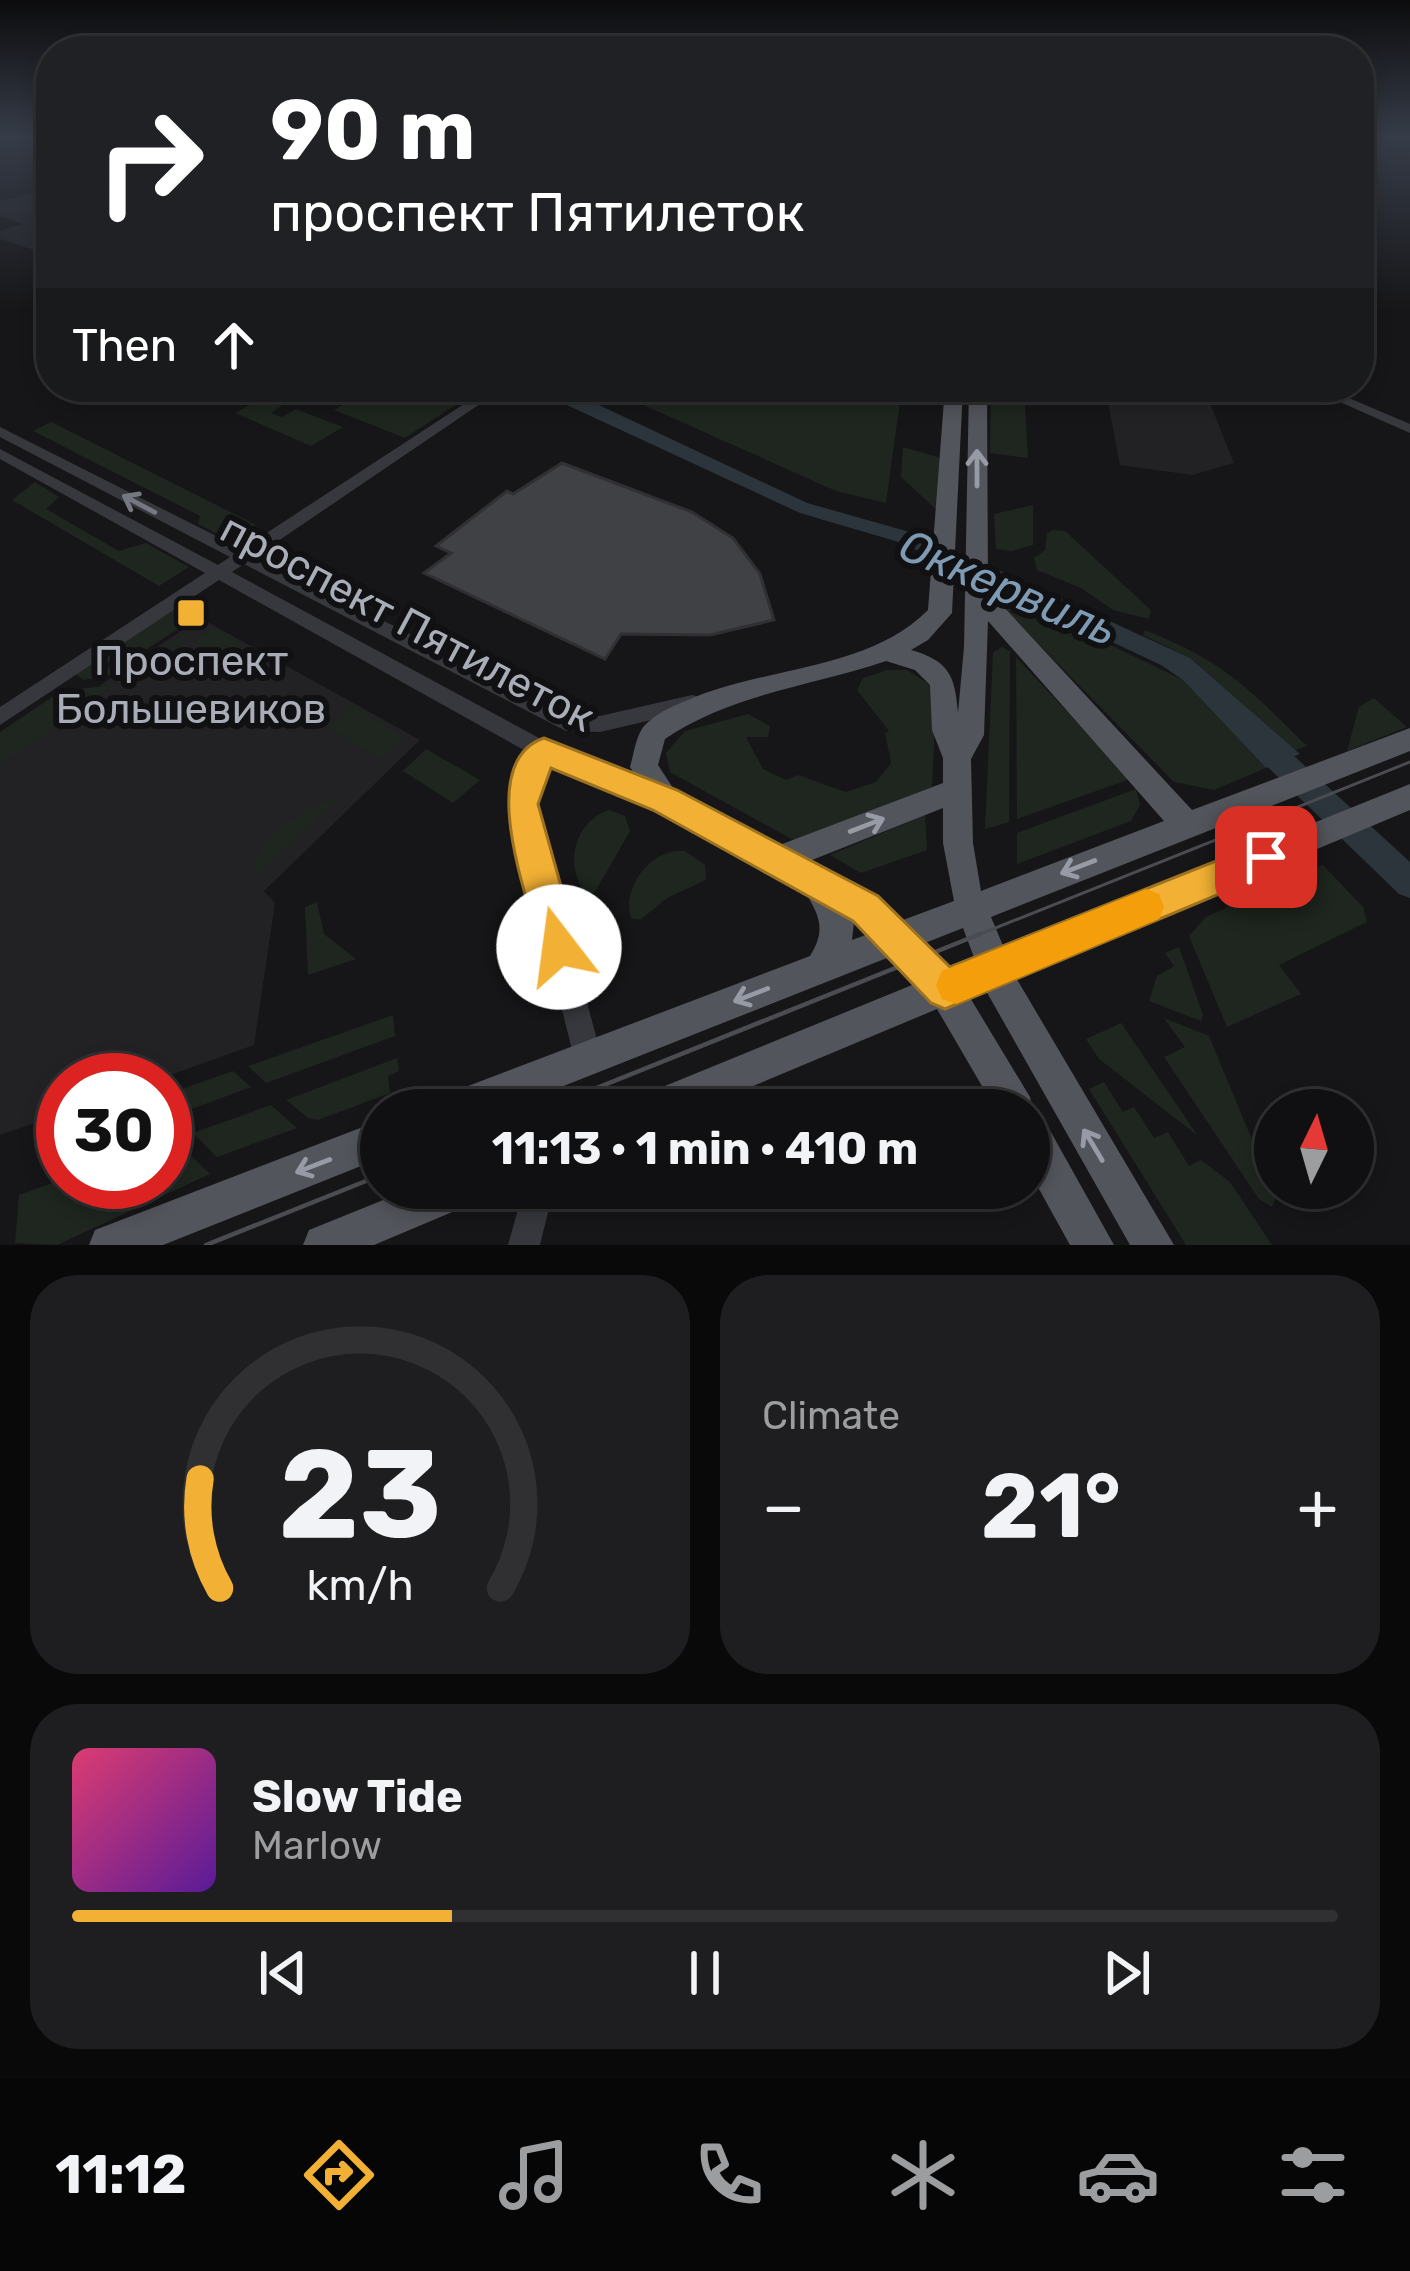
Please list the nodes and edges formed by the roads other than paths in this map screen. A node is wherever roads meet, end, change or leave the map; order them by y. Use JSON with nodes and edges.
{"nodes":[{"id":1,"x":476,"y":402,"type":"edge"},
{"id":2,"x":953,"y":402,"type":"edge"},
{"id":3,"x":978,"y":402,"type":"edge"},
{"id":4,"x":1351,"y":402,"type":"edge"},
{"id":5,"x":1362,"y":402,"type":"edge"},
{"id":6,"x":1410,"y":425,"type":"edge"},
{"id":7,"x":0,"y":431,"type":"edge"},
{"id":8,"x":0,"y":454,"type":"edge"},
{"id":9,"x":243,"y":556,"type":"junction"},
{"id":10,"x":219,"y":573,"type":"junction"},
{"id":11,"x":978,"y":594,"type":"junction"},
{"id":12,"x":976,"y":646,"type":"junction"},
{"id":13,"x":882,"y":651,"type":"junction"},
{"id":14,"x":1038,"y":666,"type":"junction"},
{"id":15,"x":703,"y":701,"type":"junction"},
{"id":16,"x":0,"y":717,"type":"edge"},
{"id":17,"x":1410,"y":739,"type":"edge"},
{"id":18,"x":544,"y":751,"type":"junction"},
{"id":19,"x":957,"y":774,"type":"junction"},
{"id":20,"x":1410,"y":797,"type":"edge"},
{"id":21,"x":665,"y":800,"type":"junction"},
{"id":22,"x":1186,"y":825,"type":"junction"},
{"id":23,"x":777,"y":860,"type":"junction"},
{"id":24,"x":810,"y":878,"type":"junction"},
{"id":25,"x":970,"y":910,"type":"junction"},
{"id":26,"x":899,"y":937,"type":"junction"},
{"id":27,"x":822,"y":968,"type":"junction"},
{"id":28,"x":994,"y":969,"type":"junction"},
{"id":29,"x":945,"y":989,"type":"junction"},
{"id":30,"x":588,"y":1058,"type":"junction"},
{"id":31,"x":508,"y":1089,"type":"edge"},
{"id":32,"x":702,"y":1089,"type":"edge"},
{"id":33,"x":1005,"y":1089,"type":"edge"},
{"id":34,"x":360,"y":1147,"type":"edge"},
{"id":35,"x":1050,"y":1169,"type":"edge"},
{"id":36,"x":411,"y":1209,"type":"edge"},
{"id":37,"x":533,"y":1209,"type":"edge"},
{"id":38,"x":110,"y":1245,"type":"edge"},
{"id":39,"x":324,"y":1245,"type":"edge"},
{"id":40,"x":524,"y":1245,"type":"edge"},
{"id":41,"x":1093,"y":1245,"type":"edge"},
{"id":42,"x":1153,"y":1245,"type":"edge"}],
"edges":[{"from":1,"to":9,"type":"street"},
{"from":2,"to":13,"type":"main road"},
{"from":11,"to":3,"type":"main road","one_way":true},
{"from":4,"to":6,"type":"street"},
{"from":5,"to":6,"type":"street"},
{"from":9,"to":7,"type":"street","name":"проспект Пятилеток","one_way":true},
{"from":8,"to":10,"type":"street","name":"проспект Пятилеток"},
{"from":9,"to":10,"type":"street"},
{"from":9,"to":15,"type":"street","name":"проспект Пятилеток"},
{"from":10,"to":16,"type":"street"},
{"from":10,"to":18,"type":"street","name":"проспект Пятилеток"},
{"from":11,"to":12,"type":"main road"},
{"from":11,"to":14,"type":"main road"},
{"from":12,"to":14,"type":"main road"},
{"from":12,"to":19,"type":"main road"},
{"from":13,"to":15,"type":"main road"},
{"from":13,"to":19,"type":"main road"},
{"from":14,"to":22,"type":"main road"},
{"from":15,"to":21,"type":"main road"},
{"from":17,"to":22,"type":"main road"},
{"from":18,"to":21,"type":"street","name":"проспект Пятилеток"},
{"from":18,"to":30,"type":"street"},
{"from":23,"to":19,"type":"main road","one_way":true},
{"from":19,"to":25,"type":"main road"},
{"from":20,"to":28,"type":"main road"},
{"from":21,"to":23,"type":"main road","name":"проспект Пятилеток"},
{"from":22,"to":25,"type":"main road","one_way":true},
{"from":23,"to":24,"type":"main road","name":"проспект Пятилеток"},
{"from":24,"to":26,"type":"main road","name":"проспект Пятилеток"},
{"from":24,"to":27,"type":"main road"},
{"from":25,"to":26,"type":"main road"},
{"from":25,"to":28,"type":"main road"},
{"from":26,"to":27,"type":"main road"},
{"from":26,"to":29,"type":"main road"},
{"from":27,"to":30,"type":"main road","one_way":true},
{"from":28,"to":29,"type":"main road"},
{"from":42,"to":28,"type":"main road","one_way":true},
{"from":29,"to":32,"type":"main road"},
{"from":29,"to":33,"type":"main road"},
{"from":30,"to":31,"type":"main road"},
{"from":34,"to":38,"type":"main road","one_way":true},
{"from":35,"to":41,"type":"main road"},
{"from":36,"to":39,"type":"main road"},
{"from":37,"to":40,"type":"street"}]}
